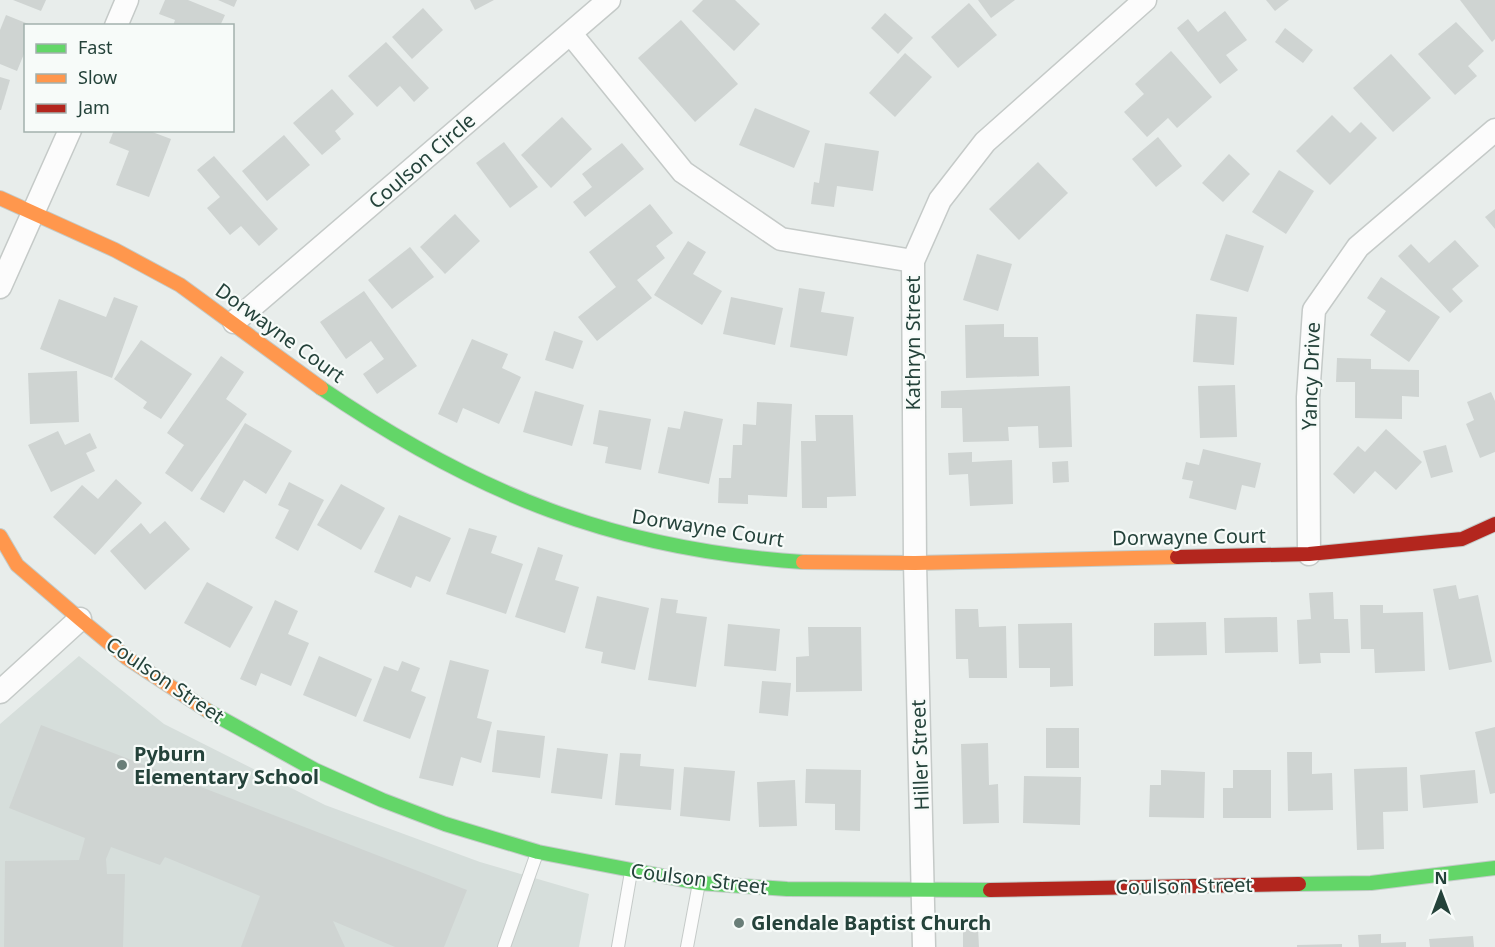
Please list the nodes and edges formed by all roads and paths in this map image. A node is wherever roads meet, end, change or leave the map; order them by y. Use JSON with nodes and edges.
{"nodes":[{"id":1,"x":127,"y":0,"type":"edge"},
{"id":2,"x":609,"y":0,"type":"edge"},
{"id":3,"x":1145,"y":0,"type":"edge"},
{"id":4,"x":117,"y":24,"type":"edge"},
{"id":5,"x":571,"y":34,"type":"junction"},
{"id":6,"x":1495,"y":130,"type":"edge"},
{"id":7,"x":69,"y":132,"type":"edge"},
{"id":8,"x":0,"y":198,"type":"edge"},
{"id":9,"x":34,"y":213,"type":"junction"},
{"id":10,"x":913,"y":261,"type":"junction"},
{"id":11,"x":0,"y":287,"type":"edge"},
{"id":12,"x":234,"y":322,"type":"junction"},
{"id":13,"x":1495,"y":524,"type":"edge"},
{"id":14,"x":0,"y":536,"type":"edge"},
{"id":15,"x":1310,"y":554,"type":"junction"},
{"id":16,"x":915,"y":563,"type":"junction"},
{"id":17,"x":80,"y":619,"type":"junction"},
{"id":18,"x":0,"y":692,"type":"edge"},
{"id":19,"x":538,"y":852,"type":"junction"},
{"id":20,"x":1495,"y":868,"type":"edge"},
{"id":21,"x":631,"y":871,"type":"junction"},
{"id":22,"x":699,"y":883,"type":"junction"},
{"id":23,"x":923,"y":891,"type":"junction"},
{"id":24,"x":504,"y":947,"type":"edge"},
{"id":25,"x":618,"y":947,"type":"edge"},
{"id":26,"x":687,"y":947,"type":"edge"},
{"id":27,"x":924,"y":947,"type":"edge"}],
"edges":[{"from":1,"to":4,"type":"street"},
{"from":2,"to":5,"type":"street","name":"Coulson Circle"},
{"from":3,"to":10,"type":"street","name":"Kathryn Street"},
{"from":5,"to":10,"type":"street"},
{"from":5,"to":12,"type":"street","name":"Coulson Circle"},
{"from":6,"to":15,"type":"street","name":"Yancy Drive"},
{"from":7,"to":9,"type":"street"},
{"from":8,"to":9,"type":"street","name":"Dorwayne Court"},
{"from":9,"to":11,"type":"street"},
{"from":9,"to":12,"type":"street","name":"Dorwayne Court"},
{"from":10,"to":16,"type":"street","name":"Kathryn Street"},
{"from":12,"to":16,"type":"street","name":"Dorwayne Court"},
{"from":13,"to":15,"type":"street","name":"Dorwayne Court"},
{"from":14,"to":17,"type":"street","name":"Coulson Street"},
{"from":15,"to":16,"type":"street","name":"Dorwayne Court"},
{"from":16,"to":23,"type":"street","name":"Hiller Street"},
{"from":17,"to":18,"type":"street"},
{"from":17,"to":19,"type":"street","name":"Coulson Street"},
{"from":19,"to":21,"type":"street","name":"Coulson Street"},
{"from":19,"to":24,"type":"lane"},
{"from":20,"to":23,"type":"street","name":"Coulson Street"},
{"from":21,"to":22,"type":"street","name":"Coulson Street"},
{"from":21,"to":25,"type":"lane"},
{"from":22,"to":23,"type":"street","name":"Coulson Street"},
{"from":22,"to":26,"type":"lane"},
{"from":23,"to":27,"type":"street","name":"Hiller Street"}]}
